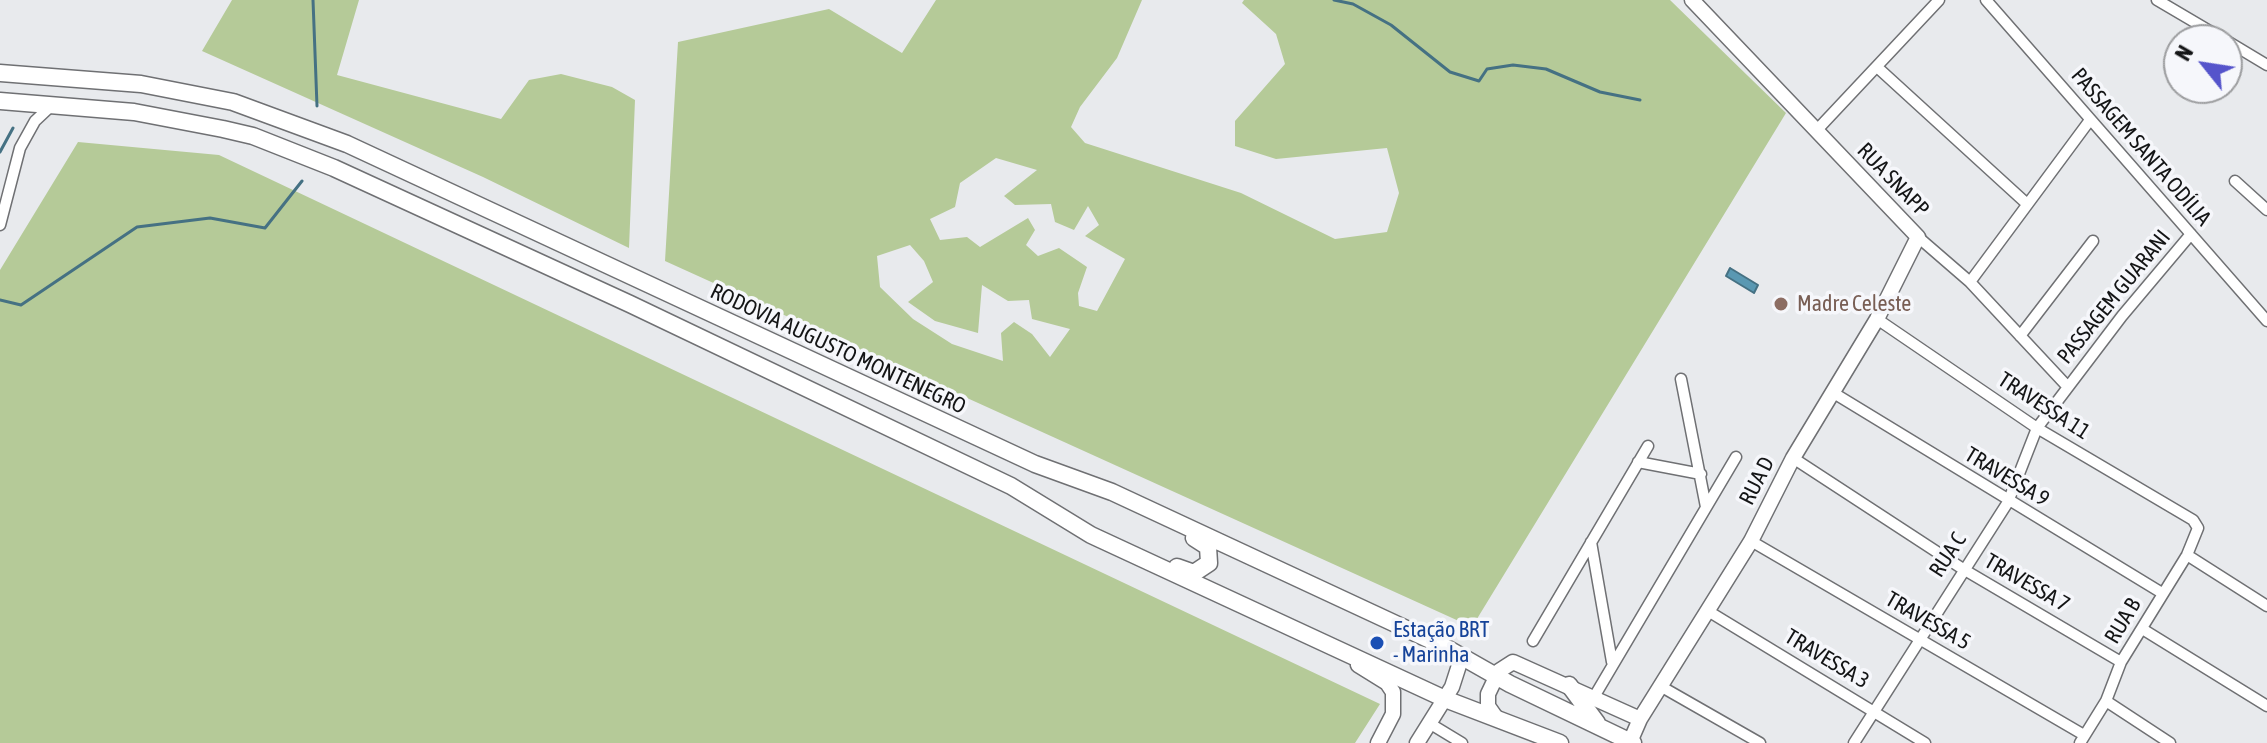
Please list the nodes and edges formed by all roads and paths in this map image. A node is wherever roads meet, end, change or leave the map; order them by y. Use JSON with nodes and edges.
{"nodes":[{"id":1,"x":1692,"y":0,"type":"edge"},
{"id":2,"x":1939,"y":0,"type":"edge"},
{"id":3,"x":1986,"y":0,"type":"edge"},
{"id":4,"x":2157,"y":0,"type":"edge"},
{"id":5,"x":2197,"y":24,"type":"edge"},
{"id":6,"x":2243,"y":51,"type":"edge"},
{"id":7,"x":2267,"y":65,"type":"edge"},
{"id":8,"x":1877,"y":67,"type":"junction"},
{"id":9,"x":0,"y":73,"type":"edge"},
{"id":10,"x":0,"y":101,"type":"edge"},
{"id":11,"x":53,"y":104,"type":"junction"},
{"id":12,"x":2090,"y":120,"type":"junction"},
{"id":13,"x":1816,"y":131,"type":"junction"},
{"id":14,"x":2235,"y":181,"type":"dead end"},
{"id":15,"x":2026,"y":203,"type":"junction"},
{"id":16,"x":2267,"y":210,"type":"edge"},
{"id":17,"x":0,"y":225,"type":"edge"},
{"id":18,"x":2191,"y":234,"type":"junction"},
{"id":19,"x":1918,"y":237,"type":"junction"},
{"id":20,"x":2093,"y":241,"type":"dead end"},
{"id":21,"x":1970,"y":282,"type":"junction"},
{"id":22,"x":1877,"y":319,"type":"junction"},
{"id":23,"x":2267,"y":321,"type":"edge"},
{"id":24,"x":2020,"y":336,"type":"junction"},
{"id":25,"x":1681,"y":379,"type":"dead end"},
{"id":26,"x":2067,"y":386,"type":"junction"},
{"id":27,"x":1832,"y":392,"type":"junction"},
{"id":28,"x":2037,"y":428,"type":"junction"},
{"id":29,"x":1648,"y":446,"type":"dead end"},
{"id":30,"x":1736,"y":457,"type":"dead end"},
{"id":31,"x":1793,"y":458,"type":"junction"},
{"id":32,"x":1638,"y":462,"type":"junction"},
{"id":33,"x":1701,"y":474,"type":"junction"},
{"id":34,"x":1112,"y":492,"type":"junction"},
{"id":35,"x":2008,"y":502,"type":"junction"},
{"id":36,"x":1706,"y":507,"type":"junction"},
{"id":37,"x":2193,"y":520,"type":"joint"},
{"id":38,"x":1091,"y":535,"type":"junction"},
{"id":39,"x":1751,"y":541,"type":"junction"},
{"id":40,"x":1591,"y":542,"type":"junction"},
{"id":41,"x":2187,"y":555,"type":"junction"},
{"id":42,"x":1963,"y":569,"type":"junction"},
{"id":43,"x":2162,"y":593,"type":"junction"},
{"id":44,"x":2267,"y":606,"type":"edge"},
{"id":45,"x":1708,"y":611,"type":"junction"},
{"id":46,"x":2144,"y":630,"type":"junction"},
{"id":47,"x":1313,"y":637,"type":"junction"},
{"id":48,"x":1918,"y":639,"type":"junction"},
{"id":49,"x":1533,"y":641,"type":"dead end"},
{"id":50,"x":1462,"y":656,"type":"junction"},
{"id":51,"x":1612,"y":662,"type":"junction"},
{"id":52,"x":2121,"y":662,"type":"junction"},
{"id":53,"x":1496,"y":676,"type":"junction"},
{"id":54,"x":1569,"y":685,"type":"junction"},
{"id":55,"x":1662,"y":687,"type":"junction"},
{"id":56,"x":1594,"y":697,"type":"junction"},
{"id":57,"x":1445,"y":699,"type":"junction"},
{"id":58,"x":2106,"y":701,"type":"junction"},
{"id":59,"x":2267,"y":706,"type":"edge"},
{"id":60,"x":1873,"y":711,"type":"junction"},
{"id":61,"x":1495,"y":716,"type":"junction"},
{"id":62,"x":1640,"y":719,"type":"junction"},
{"id":63,"x":1429,"y":723,"type":"junction"},
{"id":64,"x":1601,"y":728,"type":"junction"},
{"id":65,"x":2082,"y":739,"type":"edge"},
{"id":66,"x":1632,"y":742,"type":"edge"},
{"id":67,"x":1378,"y":743,"type":"edge"},
{"id":68,"x":1417,"y":743,"type":"edge"},
{"id":69,"x":1462,"y":743,"type":"edge"},
{"id":70,"x":1560,"y":743,"type":"edge"},
{"id":71,"x":1760,"y":743,"type":"edge"},
{"id":72,"x":1854,"y":743,"type":"edge"},
{"id":73,"x":1925,"y":743,"type":"edge"},
{"id":74,"x":2170,"y":743,"type":"edge"}],
"edges":[{"from":1,"to":13,"type":"main road","name":"RUA SNAPP"},
{"from":2,"to":8,"type":"street"},
{"from":3,"to":12,"type":"street","name":"PASSAGEM SANTA ODÍLIA"},
{"from":4,"to":5,"type":"street"},
{"from":6,"to":7,"type":"street"},
{"from":8,"to":13,"type":"street"},
{"from":8,"to":15,"type":"street"},
{"from":9,"to":34,"type":"main road","name":"RODOVIA AUGUSTO MONTENEGRO"},
{"from":10,"to":11,"type":"main road"},
{"from":11,"to":17,"type":"street"},
{"from":11,"to":38,"type":"main road"},
{"from":12,"to":15,"type":"street"},
{"from":12,"to":18,"type":"street","name":"PASSAGEM SANTA ODÍLIA"},
{"from":13,"to":19,"type":"main road","name":"RUA SNAPP"},
{"from":14,"to":16,"type":"street"},
{"from":15,"to":21,"type":"street"},
{"from":18,"to":23,"type":"street","name":"PASSAGEM SANTA ODÍLIA"},
{"from":18,"to":26,"type":"street","name":"PASSAGEM GUARANI"},
{"from":19,"to":21,"type":"street","name":"RUA SNAPP"},
{"from":19,"to":22,"type":"main road","name":"RUA D"},
{"from":20,"to":24,"type":"street"},
{"from":21,"to":24,"type":"street","name":"RUA SNAPP"},
{"from":22,"to":27,"type":"main road","name":"RUA D"},
{"from":22,"to":28,"type":"street","name":"TRAVESSA 11"},
{"from":24,"to":26,"type":"street","name":"RUA SNAPP"},
{"from":25,"to":33,"type":"street"},
{"from":26,"to":28,"type":"street","name":"RUA C"},
{"from":27,"to":31,"type":"main road","name":"RUA D"},
{"from":27,"to":35,"type":"street","name":"TRAVESSA 9"},
{"from":28,"to":35,"type":"street","name":"RUA C"},
{"from":28,"to":37,"type":"street","name":"TRAVESSA 11"},
{"from":29,"to":32,"type":"street"},
{"from":30,"to":36,"type":"street"},
{"from":31,"to":39,"type":"main road","name":"RUA D"},
{"from":31,"to":42,"type":"street","name":"TRAVESSA 7"},
{"from":32,"to":33,"type":"street"},
{"from":32,"to":40,"type":"street"},
{"from":33,"to":36,"type":"street"},
{"from":34,"to":38,"type":"main road"},
{"from":34,"to":50,"type":"main road","name":"RODOVIA AUGUSTO MONTENEGRO"},
{"from":35,"to":42,"type":"street","name":"RUA C"},
{"from":35,"to":43,"type":"street","name":"TRAVESSA 9"},
{"from":36,"to":51,"type":"street"},
{"from":37,"to":41,"type":"street","name":"RUA B"},
{"from":38,"to":47,"type":"main road"},
{"from":39,"to":45,"type":"main road","name":"RUA D"},
{"from":39,"to":48,"type":"street","name":"TRAVESSA 5"},
{"from":40,"to":49,"type":"street"},
{"from":40,"to":51,"type":"street"},
{"from":41,"to":43,"type":"street","name":"RUA B"},
{"from":41,"to":44,"type":"street"},
{"from":42,"to":48,"type":"street","name":"RUA C"},
{"from":42,"to":52,"type":"street","name":"TRAVESSA 7"},
{"from":43,"to":46,"type":"street","name":"RUA B"},
{"from":45,"to":55,"type":"main road","name":"RUA D"},
{"from":45,"to":60,"type":"street","name":"TRAVESSA 3"},
{"from":46,"to":52,"type":"street","name":"RUA B"},
{"from":46,"to":59,"type":"street"},
{"from":47,"to":57,"type":"main road"},
{"from":47,"to":67,"type":"main road"},
{"from":48,"to":60,"type":"street","name":"RUA C"},
{"from":48,"to":65,"type":"street","name":"TRAVESSA 5"},
{"from":50,"to":53,"type":"main road","name":"RODOVIA AUGUSTO MONTENEGRO"},
{"from":50,"to":57,"type":"main road"},
{"from":51,"to":56,"type":"street"},
{"from":52,"to":58,"type":"street","name":"RUA B"},
{"from":53,"to":54,"type":"main road"},
{"from":53,"to":61,"type":"main road"},
{"from":53,"to":64,"type":"main road","name":"RODOVIA AUGUSTO MONTENEGRO"},
{"from":54,"to":56,"type":"main road"},
{"from":54,"to":64,"type":"main road"},
{"from":55,"to":62,"type":"main road","name":"RUA D"},
{"from":55,"to":71,"type":"street"},
{"from":56,"to":62,"type":"main road"},
{"from":57,"to":61,"type":"main road"},
{"from":57,"to":63,"type":"main road"},
{"from":58,"to":65,"type":"street","name":"RUA B"},
{"from":58,"to":74,"type":"street"},
{"from":60,"to":72,"type":"street","name":"RUA C"},
{"from":60,"to":73,"type":"street","name":"TRAVESSA 3"},
{"from":61,"to":70,"type":"main road"},
{"from":62,"to":66,"type":"main road","name":"RUA D"},
{"from":63,"to":68,"type":"main road"},
{"from":63,"to":69,"type":"street"},
{"from":64,"to":66,"type":"main road","name":"RODOVIA AUGUSTO MONTENEGRO"}]}
